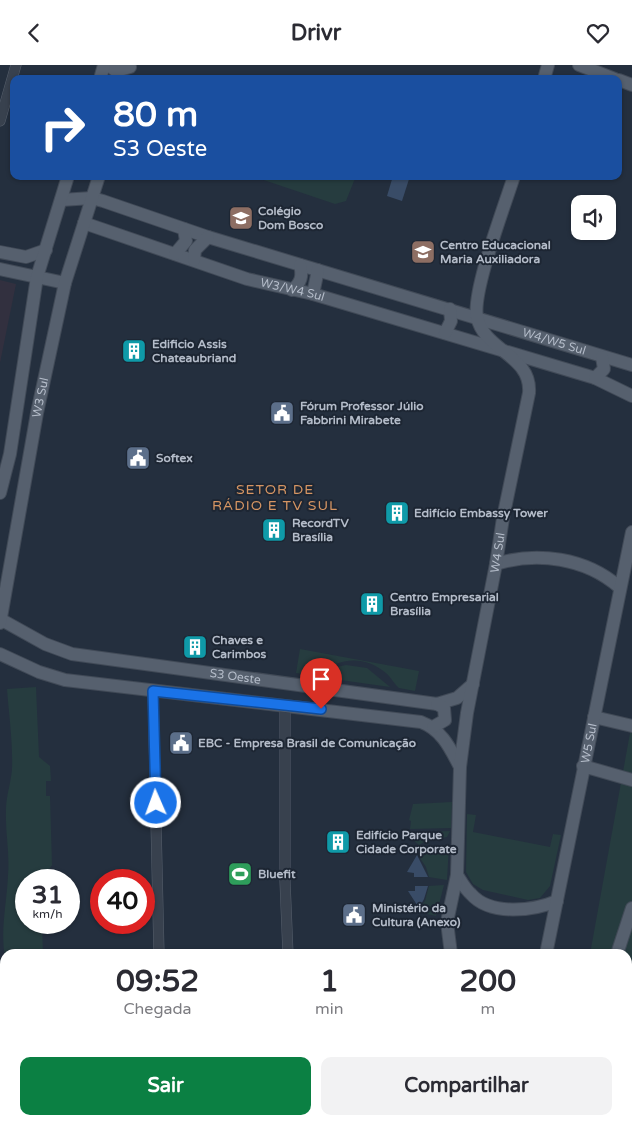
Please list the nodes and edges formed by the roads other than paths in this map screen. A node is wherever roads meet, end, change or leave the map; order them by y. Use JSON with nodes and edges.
{"nodes":[{"id":1,"x":108,"y":65,"type":"edge"},
{"id":2,"x":579,"y":65,"type":"edge"},
{"id":3,"x":129,"y":70,"type":"edge"},
{"id":4,"x":606,"y":75,"type":"edge"},
{"id":5,"x":10,"y":86,"type":"edge"},
{"id":6,"x":0,"y":121,"type":"edge"},
{"id":7,"x":67,"y":180,"type":"edge"},
{"id":8,"x":98,"y":180,"type":"edge"},
{"id":9,"x":513,"y":180,"type":"edge"},
{"id":10,"x":92,"y":198,"type":"junction"},
{"id":11,"x":61,"y":200,"type":"junction"},
{"id":12,"x":84,"y":223,"type":"junction"},
{"id":13,"x":184,"y":229,"type":"junction"},
{"id":14,"x":208,"y":237,"type":"junction"},
{"id":15,"x":46,"y":251,"type":"junction"},
{"id":16,"x":0,"y":252,"type":"edge"},
{"id":17,"x":175,"y":254,"type":"junction"},
{"id":18,"x":194,"y":260,"type":"junction"},
{"id":19,"x":300,"y":265,"type":"junction"},
{"id":20,"x":0,"y":269,"type":"edge"},
{"id":21,"x":318,"y":270,"type":"junction"},
{"id":22,"x":38,"y":277,"type":"junction"},
{"id":23,"x":65,"y":283,"type":"junction"},
{"id":24,"x":292,"y":290,"type":"junction"},
{"id":25,"x":313,"y":294,"type":"junction"},
{"id":26,"x":450,"y":309,"type":"junction"},
{"id":27,"x":477,"y":318,"type":"junction"},
{"id":28,"x":445,"y":333,"type":"junction"},
{"id":29,"x":503,"y":351,"type":"junction"},
{"id":30,"x":602,"y":357,"type":"junction"},
{"id":31,"x":632,"y":365,"type":"edge"},
{"id":32,"x":21,"y":374,"type":"junction"},
{"id":33,"x":595,"y":378,"type":"junction"},
{"id":34,"x":632,"y":396,"type":"edge"},
{"id":35,"x":37,"y":413,"type":"junction"},
{"id":36,"x":0,"y":493,"type":"edge"},
{"id":37,"x":632,"y":532,"type":"edge"},
{"id":38,"x":496,"y":564,"type":"junction"},
{"id":39,"x":619,"y":587,"type":"junction"},
{"id":40,"x":0,"y":620,"type":"edge"},
{"id":41,"x":0,"y":654,"type":"edge"},
{"id":42,"x":473,"y":684,"type":"junction"},
{"id":43,"x":153,"y":691,"type":"junction"},
{"id":44,"x":437,"y":704,"type":"junction"},
{"id":45,"x":285,"y":706,"type":"junction"},
{"id":46,"x":594,"y":717,"type":"junction"},
{"id":47,"x":632,"y":726,"type":"edge"},
{"id":48,"x":434,"y":727,"type":"junction"},
{"id":49,"x":460,"y":767,"type":"junction"},
{"id":50,"x":583,"y":767,"type":"junction"},
{"id":51,"x":632,"y":780,"type":"edge"},
{"id":52,"x":457,"y":875,"type":"junction"},
{"id":53,"x":557,"y":901,"type":"junction"},
{"id":54,"x":632,"y":908,"type":"edge"},
{"id":55,"x":632,"y":918,"type":"edge"},
{"id":56,"x":622,"y":932,"type":"junction"},
{"id":57,"x":159,"y":949,"type":"edge"},
{"id":58,"x":288,"y":949,"type":"edge"},
{"id":59,"x":451,"y":949,"type":"edge"},
{"id":60,"x":547,"y":949,"type":"edge"},
{"id":61,"x":618,"y":949,"type":"edge"}],
"edges":[{"from":1,"to":3,"type":"main road"},
{"from":2,"to":4,"type":"main road"},
{"from":5,"to":6,"type":"street"},
{"from":7,"to":11,"type":"main road","name":"W3 Sul"},
{"from":8,"to":10,"type":"main road","name":"W3 Sul"},
{"from":9,"to":27,"type":"main road"},
{"from":10,"to":11,"type":"main road","name":"W3/W4 Sul"},
{"from":10,"to":12,"type":"main road","name":"W3 Sul"},
{"from":10,"to":13,"type":"main road","name":"W3/W4 Sul"},
{"from":11,"to":15,"type":"main road","name":"W3 Sul"},
{"from":12,"to":17,"type":"main road","name":"W3/W4 Sul"},
{"from":12,"to":23,"type":"main road","name":"W3 Sul"},
{"from":13,"to":14,"type":"main road","name":"W3/W4 Sul"},
{"from":13,"to":17,"type":"main road"},
{"from":14,"to":18,"type":"main road"},
{"from":14,"to":19,"type":"main road","name":"W3/W4 Sul"},
{"from":15,"to":16,"type":"main road"},
{"from":15,"to":22,"type":"main road","name":"W3 Sul"},
{"from":17,"to":18,"type":"main road","name":"W3/W4 Sul"},
{"from":18,"to":24,"type":"main road","name":"W3/W4 Sul"},
{"from":19,"to":21,"type":"main road","name":"W3/W4 Sul"},
{"from":19,"to":24,"type":"main road"},
{"from":20,"to":22,"type":"main road"},
{"from":21,"to":25,"type":"main road"},
{"from":21,"to":26,"type":"main road","name":"W3/W4 Sul"},
{"from":22,"to":23,"type":"main road"},
{"from":22,"to":32,"type":"main road","name":"W3 Sul"},
{"from":23,"to":35,"type":"main road","name":"W3 Sul"},
{"from":24,"to":25,"type":"main road","name":"W3/W4 Sul"},
{"from":25,"to":28,"type":"main road","name":"W3/W4 Sul"},
{"from":26,"to":27,"type":"main road","name":"W3/W4 Sul"},
{"from":26,"to":28,"type":"main road"},
{"from":27,"to":29,"type":"main road","name":"W4 Sul"},
{"from":27,"to":30,"type":"main road","name":"W4/W5 Sul"},
{"from":28,"to":29,"type":"main road","name":"W3/W4 Sul"},
{"from":29,"to":33,"type":"main road","name":"W4/W5 Sul"},
{"from":29,"to":38,"type":"main road","name":"W4 Sul"},
{"from":30,"to":31,"type":"main road","name":"W4/W5 Sul"},
{"from":30,"to":33,"type":"main road"},
{"from":32,"to":35,"type":"main road"},
{"from":32,"to":36,"type":"main road","name":"W3 Sul"},
{"from":33,"to":34,"type":"main road","name":"W4/W5 Sul"},
{"from":35,"to":40,"type":"main road","name":"W3 Sul"},
{"from":37,"to":39,"type":"main road","name":"W5 Sul"},
{"from":38,"to":39,"type":"main road"},
{"from":38,"to":42,"type":"main road","name":"W4 Sul"},
{"from":39,"to":46,"type":"main road","name":"W5 Sul"},
{"from":40,"to":44,"type":"main road","name":"S3 Oeste"},
{"from":41,"to":43,"type":"main road","name":"S3 Oeste"},
{"from":42,"to":44,"type":"main road","name":"S3 Oeste"},
{"from":42,"to":49,"type":"main road","name":"W4 Sul"},
{"from":43,"to":45,"type":"main road","name":"S3 Oeste"},
{"from":43,"to":57,"type":"street"},
{"from":44,"to":48,"type":"main road"},
{"from":45,"to":48,"type":"main road","name":"S3 Oeste"},
{"from":45,"to":58,"type":"street"},
{"from":46,"to":47,"type":"main road"},
{"from":46,"to":50,"type":"main road","name":"W5 Sul"},
{"from":48,"to":49,"type":"main road"},
{"from":49,"to":52,"type":"main road","name":"W4 Sul"},
{"from":50,"to":51,"type":"main road"},
{"from":50,"to":53,"type":"main road","name":"W5 Sul"},
{"from":52,"to":53,"type":"main road"},
{"from":52,"to":59,"type":"main road","name":"W4 Sul"},
{"from":53,"to":60,"type":"main road","name":"W5 Sul"},
{"from":54,"to":56,"type":"main road"},
{"from":55,"to":56,"type":"main road"},
{"from":56,"to":61,"type":"main road"}]}
